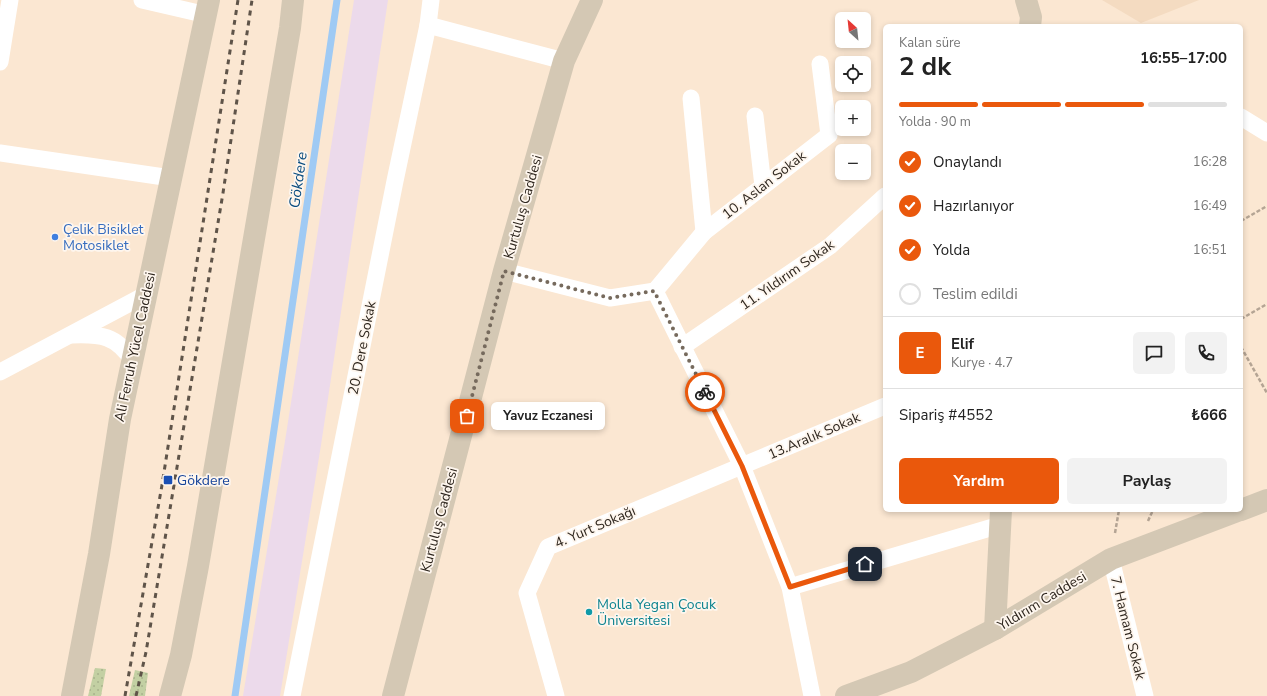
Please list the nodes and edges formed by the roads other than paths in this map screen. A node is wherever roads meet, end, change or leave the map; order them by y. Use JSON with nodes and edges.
{"nodes":[{"id":1,"x":10,"y":0,"type":"edge"},
{"id":2,"x":142,"y":0,"type":"edge"},
{"id":3,"x":293,"y":0,"type":"edge"},
{"id":4,"x":431,"y":0,"type":"edge"},
{"id":5,"x":592,"y":0,"type":"edge"},
{"id":6,"x":208,"y":7,"type":"edge"},
{"id":7,"x":428,"y":25,"type":"junction"},
{"id":8,"x":564,"y":61,"type":"junction"},
{"id":9,"x":0,"y":62,"type":"edge"},
{"id":10,"x":820,"y":64,"type":"dead end"},
{"id":11,"x":691,"y":98,"type":"dead end"},
{"id":12,"x":755,"y":116,"type":"dead end"},
{"id":13,"x":1243,"y":118,"type":"edge"},
{"id":14,"x":1267,"y":133,"type":"edge"},
{"id":15,"x":0,"y":153,"type":"edge"},
{"id":16,"x":171,"y":178,"type":"junction"},
{"id":17,"x":763,"y":186,"type":"junction"},
{"id":18,"x":883,"y":198,"type":"edge"},
{"id":19,"x":704,"y":232,"type":"junction"},
{"id":20,"x":504,"y":271,"type":"junction"},
{"id":21,"x":654,"y":291,"type":"junction"},
{"id":22,"x":145,"y":295,"type":"junction"},
{"id":23,"x":69,"y":335,"type":"junction"},
{"id":24,"x":682,"y":347,"type":"junction"},
{"id":25,"x":133,"y":361,"type":"junction"},
{"id":26,"x":0,"y":372,"type":"edge"},
{"id":27,"x":883,"y":407,"type":"edge"},
{"id":28,"x":742,"y":466,"type":"junction"},
{"id":29,"x":1267,"y":500,"type":"edge"},
{"id":30,"x":1243,"y":509,"type":"edge"},
{"id":31,"x":1235,"y":512,"type":"edge"},
{"id":32,"x":1001,"y":517,"type":"edge"},
{"id":33,"x":1111,"y":559,"type":"junction"},
{"id":34,"x":790,"y":587,"type":"junction"},
{"id":35,"x":995,"y":629,"type":"junction"},
{"id":36,"x":72,"y":696,"type":"edge"},
{"id":37,"x":170,"y":696,"type":"edge"},
{"id":38,"x":292,"y":696,"type":"edge"},
{"id":39,"x":393,"y":696,"type":"edge"},
{"id":40,"x":556,"y":696,"type":"edge"},
{"id":41,"x":812,"y":696,"type":"edge"},
{"id":42,"x":846,"y":696,"type":"edge"},
{"id":43,"x":1145,"y":696,"type":"edge"}],
"edges":[{"from":1,"to":9,"type":"street"},
{"from":2,"to":6,"type":"street"},
{"from":3,"to":37,"type":"main road"},
{"from":4,"to":7,"type":"street","name":"20. Dere Sokak"},
{"from":5,"to":8,"type":"main road","name":"Kurtuluş Caddesi"},
{"from":6,"to":16,"type":"main road","name":"Ali Ferruh Yücel Caddesi"},
{"from":7,"to":8,"type":"street"},
{"from":7,"to":38,"type":"street","name":"20. Dere Sokak"},
{"from":8,"to":20,"type":"main road","name":"Kurtuluş Caddesi"},
{"from":10,"to":17,"type":"street","name":"10. Aslan Sokak"},
{"from":11,"to":19,"type":"street"},
{"from":12,"to":17,"type":"street"},
{"from":13,"to":14,"type":"street"},
{"from":15,"to":16,"type":"street"},
{"from":16,"to":22,"type":"main road","name":"Ali Ferruh Yücel Caddesi"},
{"from":17,"to":19,"type":"street","name":"10. Aslan Sokak"},
{"from":18,"to":24,"type":"street","name":"11. Yıldırım Sokak"},
{"from":19,"to":21,"type":"street","name":"10. Aslan Sokak"},
{"from":20,"to":21,"type":"street"},
{"from":20,"to":39,"type":"main road","name":"Kurtuluş Caddesi"},
{"from":21,"to":24,"type":"street"},
{"from":22,"to":23,"type":"street"},
{"from":22,"to":25,"type":"main road","name":"Ali Ferruh Yücel Caddesi"},
{"from":23,"to":25,"type":"street"},
{"from":23,"to":26,"type":"street"},
{"from":24,"to":28,"type":"street"},
{"from":25,"to":36,"type":"main road","name":"Ali Ferruh Yücel Caddesi"},
{"from":27,"to":28,"type":"street","name":"13.Aralık Sokak"},
{"from":28,"to":34,"type":"street"},
{"from":28,"to":40,"type":"street","name":"4. Yurt Sokağı"},
{"from":29,"to":30,"type":"main road","name":"Yıldırım Caddesi"},
{"from":31,"to":33,"type":"main road","name":"Yıldırım Caddesi"},
{"from":32,"to":34,"type":"street"},
{"from":32,"to":35,"type":"main road"},
{"from":33,"to":35,"type":"main road","name":"Yıldırım Caddesi"},
{"from":33,"to":43,"type":"street","name":"7. Hamam Sokak"},
{"from":34,"to":41,"type":"street"},
{"from":35,"to":42,"type":"main road","name":"Yıldırım Caddesi"}]}
